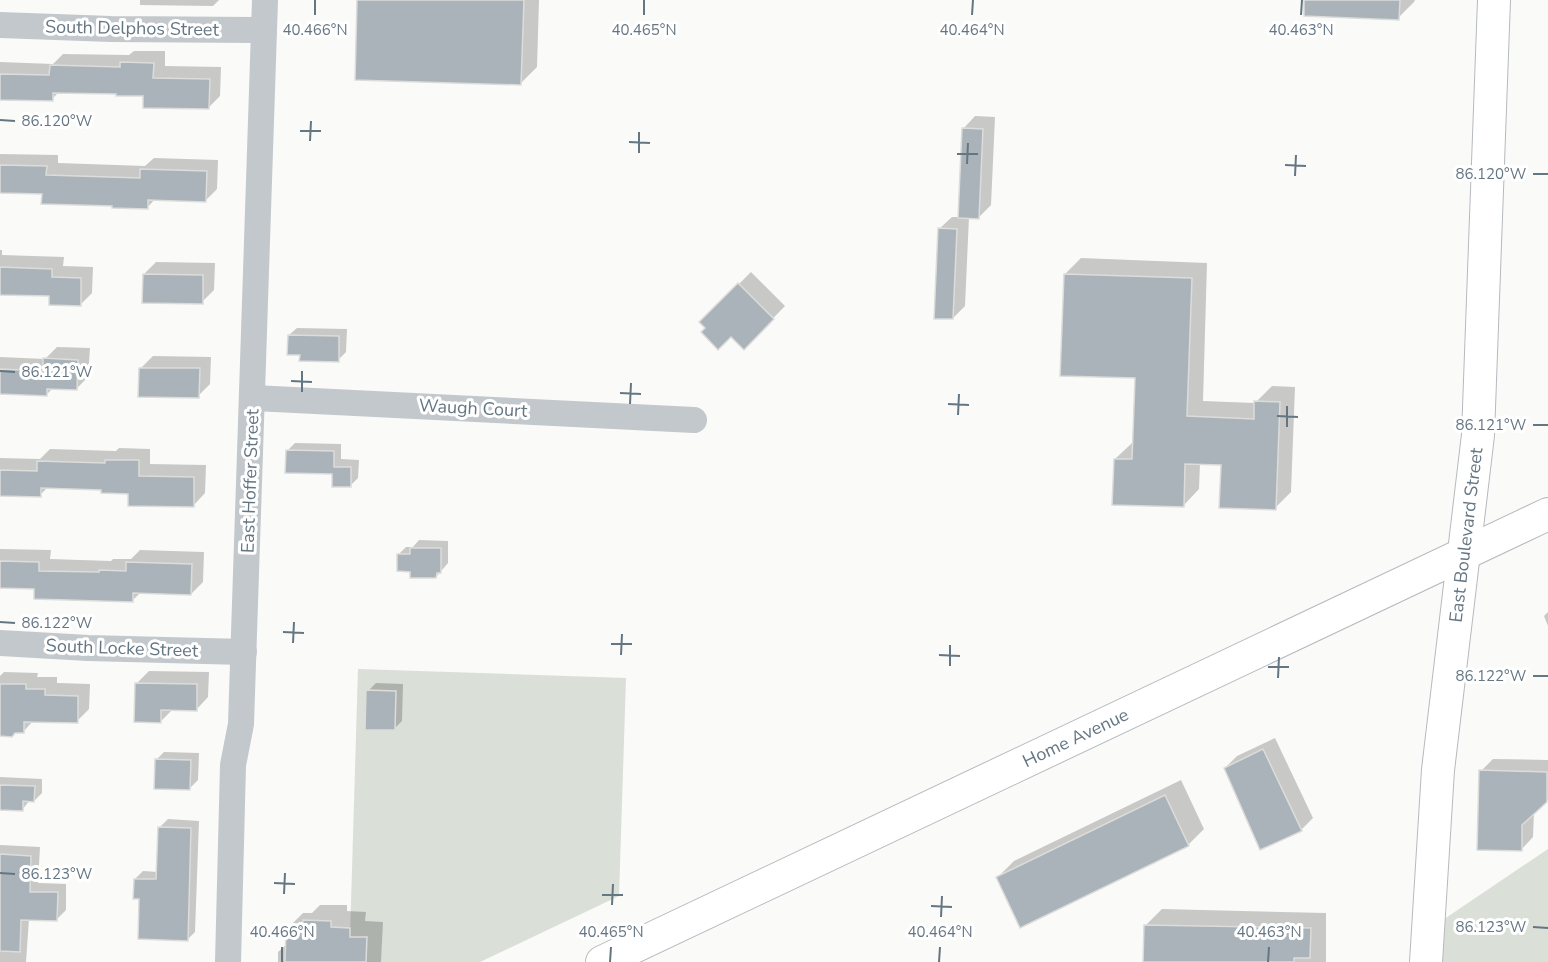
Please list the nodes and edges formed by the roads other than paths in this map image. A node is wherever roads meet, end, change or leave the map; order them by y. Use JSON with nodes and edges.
{"nodes":[{"id":1,"x":265,"y":0,"type":"edge"},
{"id":2,"x":1494,"y":0,"type":"edge"},
{"id":3,"x":0,"y":25,"type":"edge"},
{"id":4,"x":264,"y":30,"type":"junction"},
{"id":5,"x":252,"y":398,"type":"junction"},
{"id":6,"x":694,"y":420,"type":"dead end"},
{"id":7,"x":1548,"y":514,"type":"edge"},
{"id":8,"x":1463,"y":554,"type":"junction"},
{"id":9,"x":0,"y":643,"type":"edge"},
{"id":10,"x":244,"y":652,"type":"junction"},
{"id":11,"x":228,"y":962,"type":"edge"},
{"id":12,"x":602,"y":962,"type":"edge"},
{"id":13,"x":1426,"y":962,"type":"edge"}],
"edges":[{"from":1,"to":4,"type":"street","name":"East Hoffer Street"},
{"from":2,"to":8,"type":"main road","name":"East Boulevard Street"},
{"from":3,"to":4,"type":"street","name":"South Delphos Street"},
{"from":4,"to":5,"type":"street","name":"East Hoffer Street"},
{"from":5,"to":6,"type":"street","name":"Waugh Court"},
{"from":5,"to":10,"type":"street","name":"East Hoffer Street"},
{"from":7,"to":8,"type":"main road","name":"Home Avenue"},
{"from":8,"to":12,"type":"main road","name":"Home Avenue"},
{"from":8,"to":13,"type":"main road","name":"East Boulevard Street"},
{"from":9,"to":10,"type":"street","name":"South Locke Street"},
{"from":10,"to":11,"type":"street","name":"East Hoffer Street"}]}
